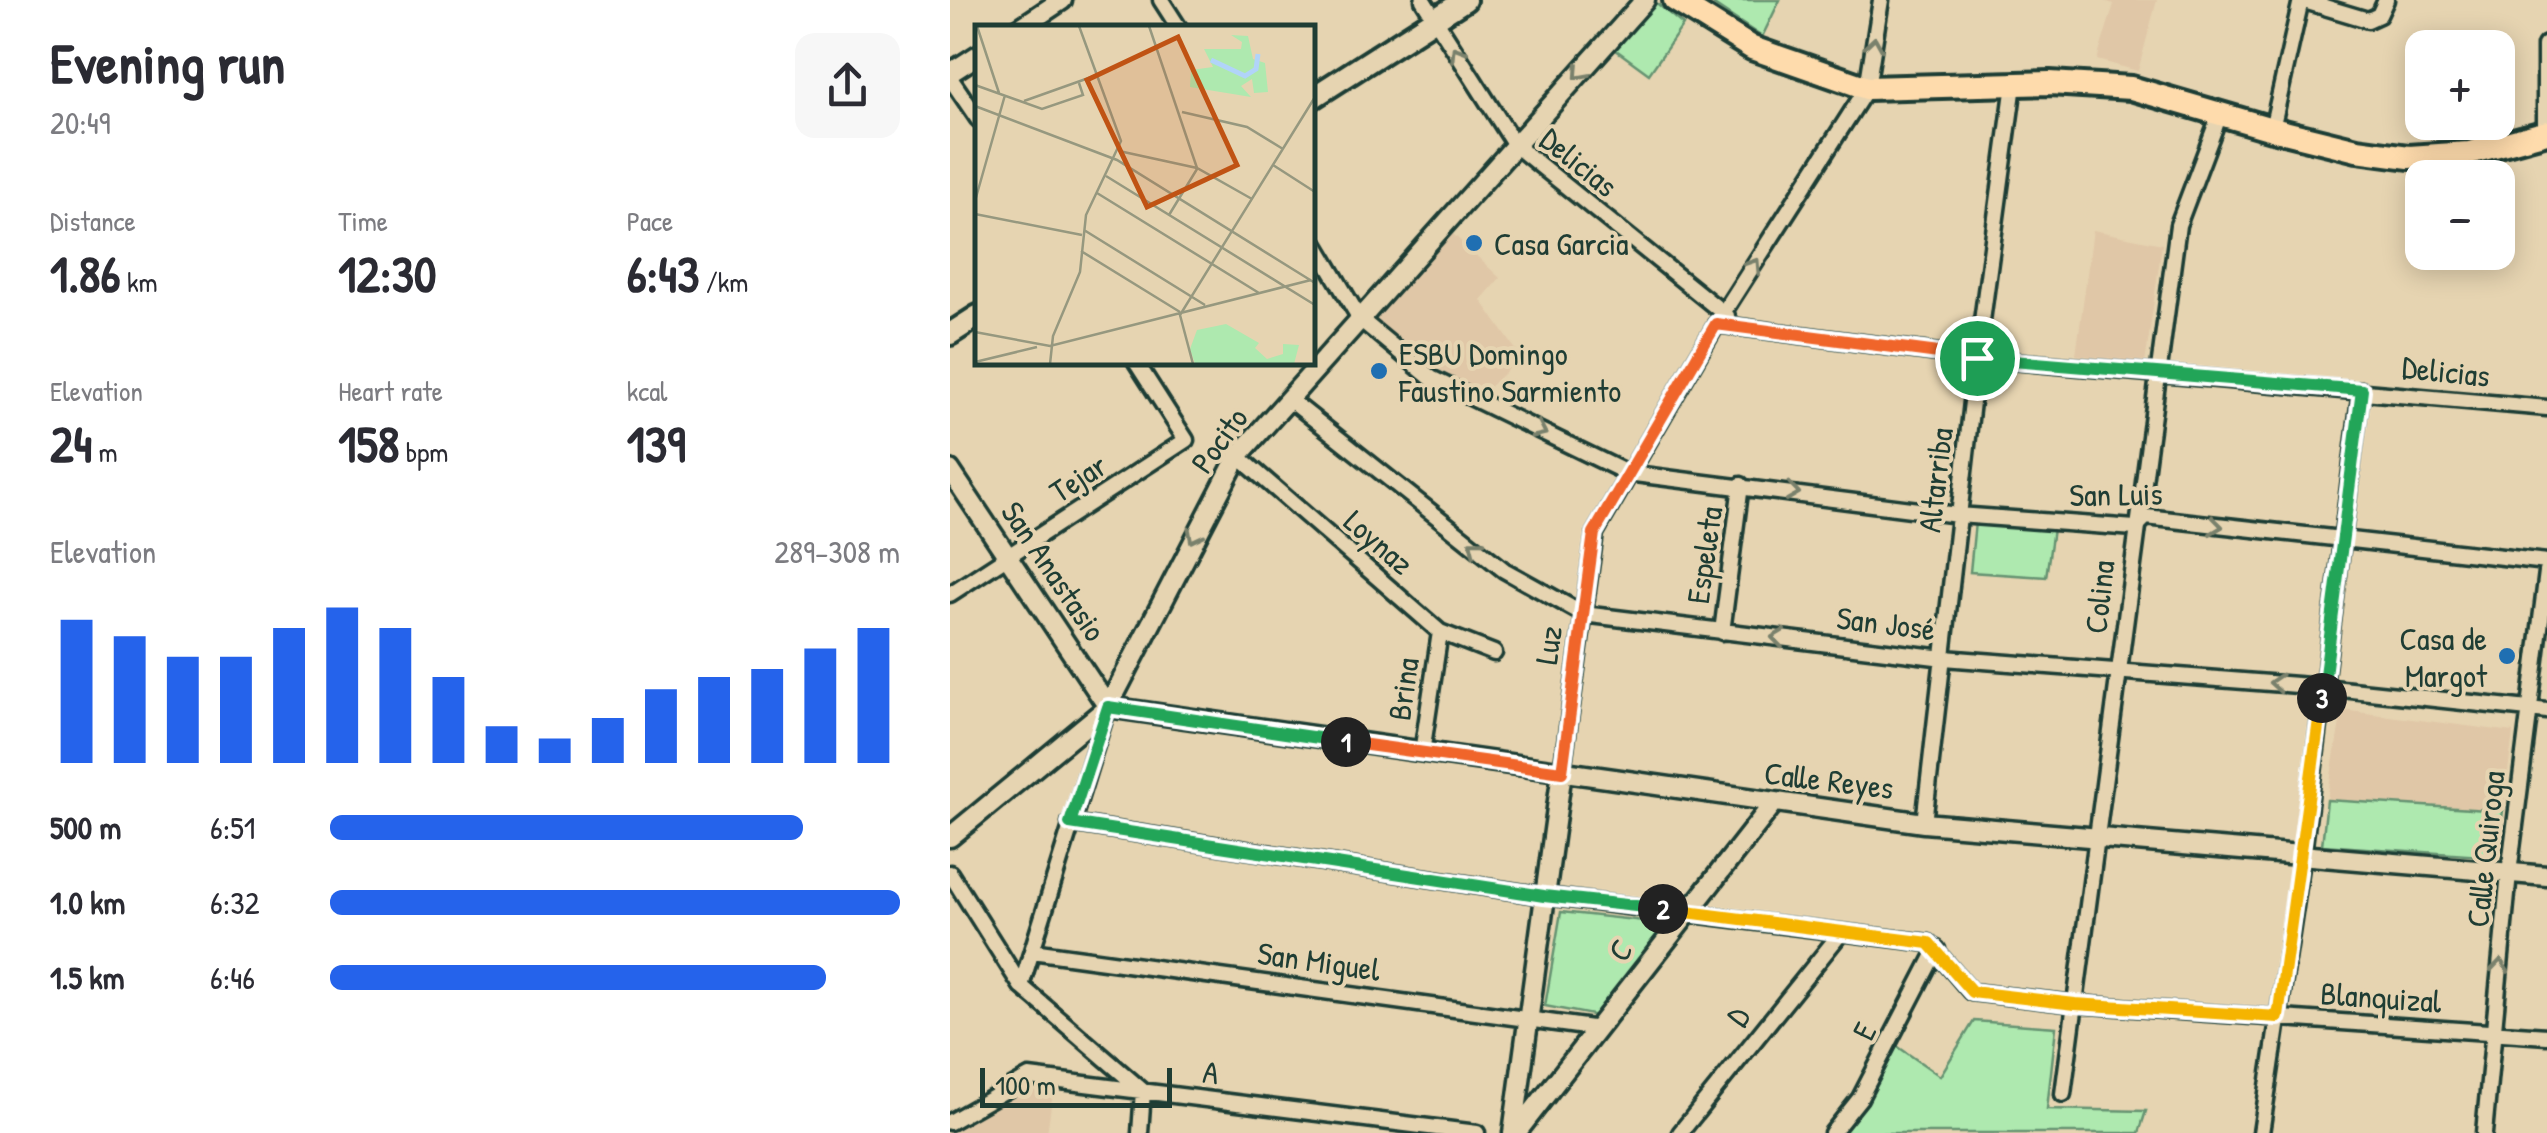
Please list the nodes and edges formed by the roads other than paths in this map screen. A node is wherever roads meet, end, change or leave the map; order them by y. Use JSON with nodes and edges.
{"nodes":[{"id":1,"x":1062,"y":0,"type":"edge"},
{"id":2,"x":1161,"y":0,"type":"edge"},
{"id":3,"x":1423,"y":0,"type":"edge"},
{"id":4,"x":1465,"y":0,"type":"edge"},
{"id":5,"x":1645,"y":0,"type":"edge"},
{"id":6,"x":1674,"y":0,"type":"edge"},
{"id":7,"x":1881,"y":0,"type":"edge"},
{"id":8,"x":2301,"y":0,"type":"edge"},
{"id":9,"x":2386,"y":0,"type":"edge"},
{"id":10,"x":1436,"y":20,"type":"junction"},
{"id":11,"x":1024,"y":25,"type":"edge"},
{"id":12,"x":1178,"y":25,"type":"edge"},
{"id":13,"x":2547,"y":46,"type":"edge"},
{"id":14,"x":975,"y":57,"type":"edge"},
{"id":15,"x":950,"y":76,"type":"edge"},
{"id":16,"x":2014,"y":84,"type":"junction"},
{"id":17,"x":1867,"y":88,"type":"junction"},
{"id":18,"x":1315,"y":96,"type":"edge"},
{"id":19,"x":975,"y":114,"type":"edge"},
{"id":20,"x":2220,"y":114,"type":"junction"},
{"id":21,"x":2272,"y":129,"type":"junction"},
{"id":22,"x":2547,"y":130,"type":"edge"},
{"id":23,"x":1515,"y":145,"type":"junction"},
{"id":24,"x":1315,"y":243,"type":"edge"},
{"id":25,"x":975,"y":318,"type":"edge"},
{"id":26,"x":1360,"y":319,"type":"junction"},
{"id":27,"x":1719,"y":319,"type":"junction"},
{"id":28,"x":950,"y":334,"type":"edge"},
{"id":29,"x":1977,"y":358,"type":"junction"},
{"id":30,"x":1138,"y":365,"type":"edge"},
{"id":31,"x":2156,"y":374,"type":"junction"},
{"id":32,"x":2362,"y":390,"type":"junction"},
{"id":33,"x":1289,"y":398,"type":"junction"},
{"id":34,"x":2547,"y":408,"type":"edge"},
{"id":35,"x":1238,"y":456,"type":"junction"},
{"id":36,"x":950,"y":470,"type":"edge"},
{"id":37,"x":1627,"y":473,"type":"junction"},
{"id":38,"x":1741,"y":485,"type":"junction"},
{"id":39,"x":1958,"y":515,"type":"junction"},
{"id":40,"x":2135,"y":528,"type":"junction"},
{"id":41,"x":2342,"y":539,"type":"junction"},
{"id":42,"x":1009,"y":556,"type":"junction"},
{"id":43,"x":2547,"y":562,"type":"edge"},
{"id":44,"x":2547,"y":572,"type":"edge"},
{"id":45,"x":950,"y":594,"type":"edge"},
{"id":46,"x":1582,"y":614,"type":"junction"},
{"id":47,"x":1440,"y":632,"type":"junction"},
{"id":48,"x":1722,"y":632,"type":"junction"},
{"id":49,"x":1494,"y":653,"type":"dead end"},
{"id":50,"x":1944,"y":658,"type":"junction"},
{"id":51,"x":2119,"y":672,"type":"junction"},
{"id":52,"x":2323,"y":687,"type":"junction"},
{"id":53,"x":1108,"y":707,"type":"junction"},
{"id":54,"x":2528,"y":709,"type":"junction"},
{"id":55,"x":2547,"y":710,"type":"edge"},
{"id":56,"x":1422,"y":753,"type":"junction"},
{"id":57,"x":1562,"y":772,"type":"junction"},
{"id":58,"x":1773,"y":804,"type":"junction"},
{"id":59,"x":1070,"y":823,"type":"junction"},
{"id":60,"x":1924,"y":823,"type":"junction"},
{"id":61,"x":950,"y":837,"type":"edge"},
{"id":62,"x":2098,"y":841,"type":"junction"},
{"id":63,"x":2303,"y":854,"type":"junction"},
{"id":64,"x":950,"y":873,"type":"edge"},
{"id":65,"x":2509,"y":874,"type":"junction"},
{"id":66,"x":2547,"y":876,"type":"edge"},
{"id":67,"x":1544,"y":896,"type":"junction"},
{"id":68,"x":1686,"y":912,"type":"junction"},
{"id":69,"x":1840,"y":934,"type":"junction"},
{"id":70,"x":1937,"y":949,"type":"junction"},
{"id":71,"x":1032,"y":951,"type":"junction"},
{"id":72,"x":1020,"y":986,"type":"junction"},
{"id":73,"x":2075,"y":1004,"type":"junction"},
{"id":74,"x":2278,"y":1017,"type":"junction"},
{"id":75,"x":1530,"y":1018,"type":"junction"},
{"id":76,"x":1599,"y":1028,"type":"junction"},
{"id":77,"x":2493,"y":1033,"type":"junction"},
{"id":78,"x":2547,"y":1036,"type":"edge"},
{"id":79,"x":1143,"y":1092,"type":"junction"},
{"id":80,"x":2064,"y":1094,"type":"dead end"},
{"id":81,"x":950,"y":1122,"type":"edge"},
{"id":82,"x":1140,"y":1133,"type":"edge"},
{"id":83,"x":1476,"y":1133,"type":"edge"},
{"id":84,"x":1515,"y":1133,"type":"edge"},
{"id":85,"x":1680,"y":1133,"type":"edge"},
{"id":86,"x":1832,"y":1133,"type":"edge"},
{"id":87,"x":2261,"y":1133,"type":"edge"},
{"id":88,"x":2484,"y":1133,"type":"edge"}],
"edges":[{"from":1,"to":11,"type":"street"},
{"from":2,"to":12,"type":"street"},
{"from":3,"to":10,"type":"street","name":"Delicias"},
{"from":4,"to":10,"type":"main road"},
{"from":5,"to":23,"type":"street","name":"Pocito","one_way":true},
{"from":6,"to":17,"type":"main road"},
{"from":17,"to":7,"type":"street","name":"Luz","one_way":true},
{"from":8,"to":9,"type":"street"},
{"from":8,"to":21,"type":"street"},
{"from":10,"to":18,"type":"main road"},
{"from":23,"to":10,"type":"street","name":"Delicias","one_way":true},
{"from":13,"to":22,"type":"street"},
{"from":14,"to":15,"type":"street"},
{"from":15,"to":19,"type":"street"},
{"from":16,"to":17,"type":"main road"},
{"from":16,"to":20,"type":"main road"},
{"from":16,"to":29,"type":"street","name":"Altarriba"},
{"from":27,"to":17,"type":"street","name":"Luz","one_way":true},
{"from":20,"to":21,"type":"main road"},
{"from":20,"to":31,"type":"street","name":"Colina"},
{"from":21,"to":22,"type":"main road"},
{"from":23,"to":26,"type":"street","name":"Pocito"},
{"from":23,"to":27,"type":"street","name":"Delicias"},
{"from":24,"to":26,"type":"street","name":"San Luis"},
{"from":25,"to":28,"type":"main road"},
{"from":26,"to":33,"type":"street","name":"Pocito"},
{"from":26,"to":37,"type":"street","name":"San Luis","one_way":true},
{"from":27,"to":29,"type":"street","name":"Delicias"},
{"from":27,"to":37,"type":"street","name":"Luz"},
{"from":29,"to":31,"type":"street","name":"Delicias"},
{"from":29,"to":39,"type":"street","name":"Altarriba"},
{"from":30,"to":42,"type":"street","name":"Tejar"},
{"from":31,"to":32,"type":"street","name":"Delicias"},
{"from":31,"to":40,"type":"street","name":"Colina"},
{"from":32,"to":34,"type":"street","name":"Delicias"},
{"from":32,"to":41,"type":"street"},
{"from":33,"to":35,"type":"street","name":"Pocito"},
{"from":46,"to":33,"type":"street","name":"San José","one_way":true},
{"from":35,"to":47,"type":"street","name":"Loynaz"},
{"from":35,"to":53,"type":"street","name":"Pocito","one_way":true},
{"from":36,"to":42,"type":"street","name":"San Anastasio"},
{"from":37,"to":38,"type":"street","name":"San Luis"},
{"from":37,"to":46,"type":"street","name":"Luz"},
{"from":38,"to":39,"type":"street","name":"San Luis","one_way":true},
{"from":38,"to":48,"type":"street","name":"Espeleta"},
{"from":39,"to":40,"type":"street","name":"San Luis"},
{"from":39,"to":50,"type":"street","name":"Altarriba"},
{"from":40,"to":41,"type":"street","name":"San Luis","one_way":true},
{"from":40,"to":51,"type":"street","name":"Colina"},
{"from":41,"to":43,"type":"street","name":"San Luis"},
{"from":41,"to":52,"type":"street"},
{"from":42,"to":45,"type":"street","name":"Tejar"},
{"from":42,"to":53,"type":"street","name":"San Anastasio"},
{"from":44,"to":54,"type":"street","name":"Calle Quiroga"},
{"from":46,"to":48,"type":"street","name":"San José"},
{"from":46,"to":57,"type":"street","name":"Luz"},
{"from":47,"to":49,"type":"street","name":"Loynaz"},
{"from":47,"to":56,"type":"street","name":"Brina"},
{"from":50,"to":48,"type":"street","name":"San José","one_way":true},
{"from":50,"to":51,"type":"street","name":"San José"},
{"from":50,"to":60,"type":"street","name":"Altarriba"},
{"from":52,"to":51,"type":"street","name":"San José","one_way":true},
{"from":51,"to":62,"type":"street","name":"Colina"},
{"from":52,"to":54,"type":"street","name":"San José"},
{"from":52,"to":63,"type":"street"},
{"from":53,"to":56,"type":"street","name":"Calle Reyes"},
{"from":53,"to":59,"type":"street"},
{"from":53,"to":61,"type":"street","name":"Pocito"},
{"from":54,"to":55,"type":"street","name":"San José"},
{"from":54,"to":65,"type":"street","name":"Calle Quiroga"},
{"from":56,"to":57,"type":"street","name":"Calle Reyes"},
{"from":57,"to":58,"type":"street","name":"Calle Reyes"},
{"from":57,"to":67,"type":"street","name":"Luz"},
{"from":58,"to":60,"type":"street","name":"Calle Reyes"},
{"from":58,"to":68,"type":"street","name":"C"},
{"from":59,"to":67,"type":"street"},
{"from":59,"to":71,"type":"street"},
{"from":60,"to":62,"type":"street","name":"Calle Reyes"},
{"from":62,"to":63,"type":"street","name":"Calle Reyes"},
{"from":62,"to":73,"type":"street","name":"Colina"},
{"from":63,"to":65,"type":"street","name":"Calle Reyes"},
{"from":63,"to":74,"type":"street"},
{"from":64,"to":72,"type":"street"},
{"from":65,"to":66,"type":"street","name":"Calle Reyes"},
{"from":77,"to":65,"type":"street","name":"Calle Quiroga","one_way":true},
{"from":67,"to":68,"type":"street"},
{"from":67,"to":75,"type":"street","name":"Luz"},
{"from":68,"to":69,"type":"street"},
{"from":68,"to":76,"type":"street","name":"C"},
{"from":69,"to":70,"type":"street"},
{"from":69,"to":85,"type":"street","name":"D"},
{"from":70,"to":73,"type":"street","name":"Blanquizal"},
{"from":70,"to":86,"type":"street","name":"E"},
{"from":71,"to":72,"type":"street"},
{"from":71,"to":75,"type":"street","name":"San Miguel"},
{"from":72,"to":79,"type":"street"},
{"from":73,"to":74,"type":"street","name":"Blanquizal"},
{"from":73,"to":80,"type":"street","name":"Colina"},
{"from":74,"to":77,"type":"street","name":"Blanquizal"},
{"from":74,"to":87,"type":"street"},
{"from":75,"to":76,"type":"street","name":"San Miguel"},
{"from":75,"to":84,"type":"street","name":"Luz"},
{"from":76,"to":84,"type":"street","name":"C"},
{"from":77,"to":78,"type":"street","name":"Blanquizal"},
{"from":77,"to":88,"type":"street","name":"Calle Quiroga"},
{"from":79,"to":81,"type":"street","name":"A"},
{"from":79,"to":82,"type":"street"},
{"from":79,"to":83,"type":"street","name":"A"}]}
